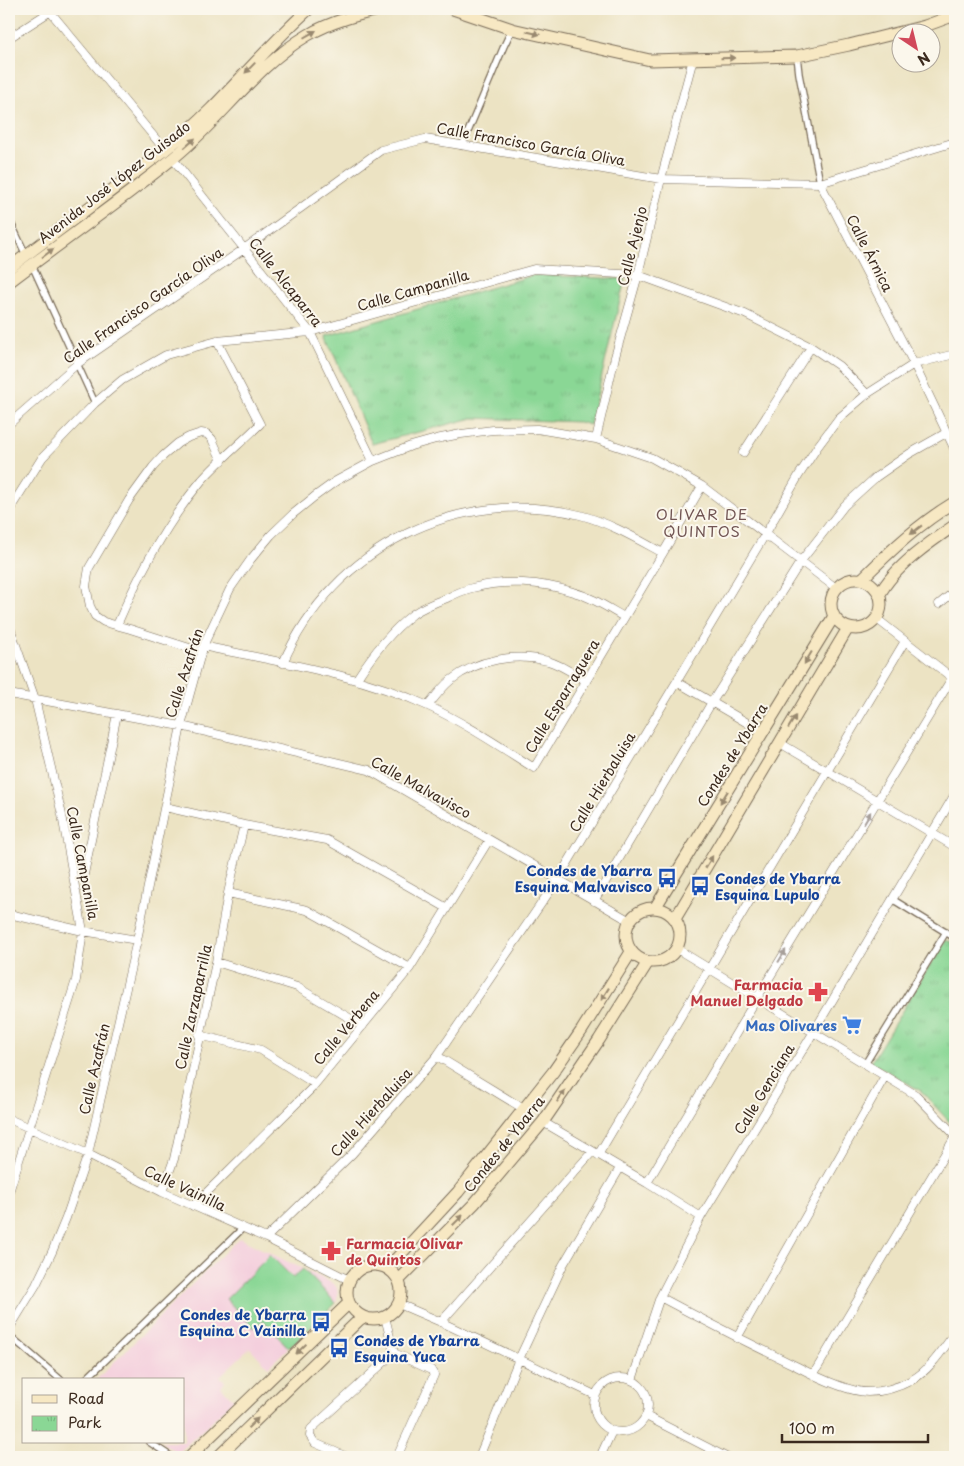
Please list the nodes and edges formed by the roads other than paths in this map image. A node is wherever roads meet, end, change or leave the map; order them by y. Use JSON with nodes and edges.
{"nodes":[{"id":1,"x":309,"y":9,"type":"edge"},
{"id":2,"x":383,"y":9,"type":"edge"},
{"id":3,"x":453,"y":9,"type":"edge"},
{"id":4,"x":51,"y":10,"type":"edge"},
{"id":5,"x":955,"y":16,"type":"edge"},
{"id":6,"x":512,"y":29,"type":"junction"},
{"id":7,"x":9,"y":38,"type":"edge"},
{"id":8,"x":797,"y":56,"type":"junction"},
{"id":9,"x":693,"y":59,"type":"junction"},
{"id":10,"x":955,"y":142,"type":"edge"},
{"id":11,"x":462,"y":146,"type":"junction"},
{"id":12,"x":169,"y":154,"type":"junction"},
{"id":13,"x":661,"y":179,"type":"junction"},
{"id":14,"x":820,"y":183,"type":"junction"},
{"id":15,"x":9,"y":219,"type":"edge"},
{"id":16,"x":244,"y":249,"type":"junction"},
{"id":17,"x":29,"y":260,"type":"junction"},
{"id":18,"x":9,"y":268,"type":"edge"},
{"id":19,"x":638,"y":275,"type":"junction"},
{"id":20,"x":9,"y":282,"type":"edge"},
{"id":21,"x":310,"y":332,"type":"junction"},
{"id":22,"x":217,"y":341,"type":"junction"},
{"id":23,"x":811,"y":347,"type":"junction"},
{"id":24,"x":955,"y":354,"type":"edge"},
{"id":25,"x":77,"y":364,"type":"junction"},
{"id":26,"x":914,"y":364,"type":"junction"},
{"id":27,"x":867,"y":394,"type":"junction"},
{"id":28,"x":95,"y":403,"type":"junction"},
{"id":29,"x":9,"y":424,"type":"edge"},
{"id":30,"x":946,"y":433,"type":"junction"},
{"id":31,"x":596,"y":439,"type":"junction"},
{"id":32,"x":955,"y":450,"type":"edge"},
{"id":33,"x":743,"y":453,"type":"dead end"},
{"id":34,"x":222,"y":461,"type":"junction"},
{"id":35,"x":373,"y":461,"type":"junction"},
{"id":36,"x":702,"y":486,"type":"junction"},
{"id":37,"x":955,"y":502,"type":"edge"},
{"id":38,"x":9,"y":518,"type":"edge"},
{"id":39,"x":955,"y":525,"type":"edge"},
{"id":40,"x":766,"y":533,"type":"junction"},
{"id":41,"x":663,"y":553,"type":"junction"},
{"id":42,"x":801,"y":562,"type":"junction"},
{"id":43,"x":862,"y":579,"type":"junction"},
{"id":44,"x":836,"y":588,"type":"junction"},
{"id":45,"x":955,"y":591,"type":"edge"},
{"id":46,"x":880,"y":594,"type":"junction"},
{"id":47,"x":939,"y":604,"type":"dead end"},
{"id":48,"x":834,"y":616,"type":"junction"},
{"id":49,"x":624,"y":617,"type":"junction"},
{"id":50,"x":877,"y":619,"type":"junction"},
{"id":51,"x":9,"y":625,"type":"edge"},
{"id":52,"x":117,"y":625,"type":"junction"},
{"id":53,"x":848,"y":628,"type":"junction"},
{"id":54,"x":906,"y":641,"type":"junction"},
{"id":55,"x":203,"y":649,"type":"junction"},
{"id":56,"x":282,"y":663,"type":"junction"},
{"id":57,"x":954,"y":679,"type":"edge"},
{"id":58,"x":356,"y":680,"type":"junction"},
{"id":59,"x":586,"y":681,"type":"junction"},
{"id":60,"x":677,"y":682,"type":"junction"},
{"id":61,"x":9,"y":694,"type":"edge"},
{"id":62,"x":35,"y":700,"type":"junction"},
{"id":63,"x":712,"y":702,"type":"junction"},
{"id":64,"x":428,"y":706,"type":"junction"},
{"id":65,"x":117,"y":714,"type":"junction"},
{"id":66,"x":181,"y":726,"type":"junction"},
{"id":67,"x":763,"y":732,"type":"junction"},
{"id":68,"x":780,"y":743,"type":"junction"},
{"id":69,"x":827,"y":771,"type":"junction"},
{"id":70,"x":955,"y":794,"type":"edge"},
{"id":71,"x":877,"y":801,"type":"junction"},
{"id":72,"x":165,"y":807,"type":"junction"},
{"id":73,"x":244,"y":825,"type":"junction"},
{"id":74,"x":931,"y":834,"type":"junction"},
{"id":75,"x":489,"y":840,"type":"junction"},
{"id":76,"x":955,"y":847,"type":"edge"},
{"id":77,"x":83,"y":879,"type":"dead end"},
{"id":78,"x":558,"y":879,"type":"junction"},
{"id":79,"x":228,"y":893,"type":"junction"},
{"id":80,"x":892,"y":899,"type":"junction"},
{"id":81,"x":594,"y":901,"type":"junction"},
{"id":82,"x":447,"y":908,"type":"junction"},
{"id":83,"x":655,"y":908,"type":"junction"},
{"id":84,"x":9,"y":914,"type":"edge"},
{"id":85,"x":675,"y":919,"type":"junction"},
{"id":86,"x":630,"y":921,"type":"junction"},
{"id":87,"x":83,"y":931,"type":"junction"},
{"id":88,"x":946,"y":932,"type":"junction"},
{"id":89,"x":955,"y":938,"type":"edge"},
{"id":90,"x":136,"y":940,"type":"junction"},
{"id":91,"x":676,"y":949,"type":"junction"},
{"id":92,"x":631,"y":952,"type":"junction"},
{"id":93,"x":216,"y":962,"type":"junction"},
{"id":94,"x":648,"y":962,"type":"junction"},
{"id":95,"x":410,"y":968,"type":"junction"},
{"id":96,"x":709,"y":969,"type":"junction"},
{"id":97,"x":757,"y":998,"type":"junction"},
{"id":98,"x":363,"y":1026,"type":"junction"},
{"id":99,"x":813,"y":1033,"type":"junction"},
{"id":100,"x":199,"y":1035,"type":"junction"},
{"id":101,"x":438,"y":1056,"type":"junction"},
{"id":102,"x":865,"y":1064,"type":"junction"},
{"id":103,"x":885,"y":1076,"type":"junction"},
{"id":104,"x":315,"y":1084,"type":"junction"},
{"id":105,"x":524,"y":1109,"type":"junction"},
{"id":106,"x":9,"y":1119,"type":"edge"},
{"id":107,"x":544,"y":1122,"type":"junction"},
{"id":108,"x":30,"y":1128,"type":"junction"},
{"id":109,"x":955,"y":1136,"type":"edge"},
{"id":110,"x":595,"y":1153,"type":"junction"},
{"id":111,"x":88,"y":1154,"type":"junction"},
{"id":112,"x":620,"y":1168,"type":"junction"},
{"id":113,"x":647,"y":1183,"type":"junction"},
{"id":114,"x":9,"y":1192,"type":"edge"},
{"id":115,"x":162,"y":1192,"type":"junction"},
{"id":116,"x":193,"y":1206,"type":"junction"},
{"id":117,"x":701,"y":1217,"type":"junction"},
{"id":118,"x":243,"y":1228,"type":"junction"},
{"id":119,"x":266,"y":1238,"type":"junction"},
{"id":120,"x":385,"y":1267,"type":"junction"},
{"id":121,"x":350,"y":1278,"type":"junction"},
{"id":122,"x":399,"y":1280,"type":"junction"},
{"id":123,"x":660,"y":1297,"type":"junction"},
{"id":124,"x":349,"y":1304,"type":"junction"},
{"id":125,"x":399,"y":1304,"type":"junction"},
{"id":126,"x":363,"y":1317,"type":"junction"},
{"id":127,"x":385,"y":1317,"type":"junction"},
{"id":128,"x":441,"y":1322,"type":"junction"},
{"id":129,"x":9,"y":1329,"type":"edge"},
{"id":130,"x":955,"y":1332,"type":"edge"},
{"id":131,"x":9,"y":1335,"type":"edge"},
{"id":132,"x":737,"y":1338,"type":"junction"},
{"id":133,"x":394,"y":1353,"type":"junction"},
{"id":134,"x":520,"y":1359,"type":"junction"},
{"id":135,"x":813,"y":1375,"type":"junction"},
{"id":136,"x":59,"y":1378,"type":"edge"},
{"id":137,"x":87,"y":1378,"type":"edge"},
{"id":138,"x":632,"y":1380,"type":"junction"},
{"id":139,"x":595,"y":1395,"type":"junction"},
{"id":140,"x":646,"y":1416,"type":"junction"},
{"id":141,"x":612,"y":1431,"type":"junction"},
{"id":142,"x":152,"y":1444,"type":"edge"},
{"id":143,"x":172,"y":1457,"type":"edge"},
{"id":144,"x":189,"y":1457,"type":"edge"},
{"id":145,"x":218,"y":1457,"type":"edge"},
{"id":146,"x":347,"y":1457,"type":"edge"},
{"id":147,"x":398,"y":1457,"type":"edge"},
{"id":148,"x":479,"y":1457,"type":"edge"},
{"id":149,"x":600,"y":1457,"type":"edge"},
{"id":150,"x":726,"y":1457,"type":"edge"}],
"edges":[{"from":1,"to":12,"type":"main road","name":"Avenida José López Guisado","one_way":true},
{"from":12,"to":2,"type":"main road","name":"Avenida José López Guisado","one_way":true},
{"from":3,"to":6,"type":"main road"},
{"from":4,"to":7,"type":"street"},
{"from":4,"to":12,"type":"street","name":"Calle Alcaparra"},
{"from":5,"to":8,"type":"main road"},
{"from":6,"to":9,"type":"main road","one_way":true},
{"from":6,"to":11,"type":"street"},
{"from":9,"to":8,"type":"main road","one_way":true},
{"from":8,"to":14,"type":"street","name":"Calle Árnica"},
{"from":9,"to":13,"type":"street","name":"Calle Ajenjo"},
{"from":10,"to":14,"type":"street","name":"Calle Francisco García Oliva"},
{"from":11,"to":13,"type":"street","name":"Calle Francisco García Oliva"},
{"from":11,"to":16,"type":"street","name":"Calle Francisco García Oliva"},
{"from":12,"to":16,"type":"street","name":"Calle Alcaparra"},
{"from":12,"to":17,"type":"main road","name":"Avenida José López Guisado"},
{"from":13,"to":14,"type":"street","name":"Calle Francisco García Oliva"},
{"from":13,"to":19,"type":"street","name":"Calle Ajenjo"},
{"from":14,"to":26,"type":"street","name":"Calle Árnica"},
{"from":15,"to":17,"type":"street"},
{"from":16,"to":21,"type":"street","name":"Calle Alcaparra"},
{"from":16,"to":25,"type":"street","name":"Calle Francisco García Oliva"},
{"from":17,"to":18,"type":"main road","name":"Avenida José López Guisado"},
{"from":17,"to":20,"type":"main road","name":"Avenida José López Guisado"},
{"from":17,"to":25,"type":"street"},
{"from":19,"to":21,"type":"street","name":"Calle Campanilla"},
{"from":19,"to":23,"type":"street","name":"Calle Campanilla"},
{"from":19,"to":31,"type":"street","name":"Calle Ajenjo"},
{"from":21,"to":22,"type":"street","name":"Calle Campanilla"},
{"from":21,"to":35,"type":"street","name":"Calle Alcaparra"},
{"from":22,"to":28,"type":"street","name":"Calle Campanilla"},
{"from":22,"to":34,"type":"street"},
{"from":23,"to":27,"type":"street","name":"Calle Campanilla"},
{"from":23,"to":33,"type":"street"},
{"from":24,"to":26,"type":"street","name":"Calle Hierbaluisa"},
{"from":25,"to":28,"type":"street"},
{"from":25,"to":29,"type":"street","name":"Calle Francisco García Oliva"},
{"from":26,"to":27,"type":"street","name":"Calle Hierbaluisa"},
{"from":26,"to":30,"type":"street","name":"Calle Árnica"},
{"from":27,"to":40,"type":"street","name":"Calle Hierbaluisa"},
{"from":28,"to":38,"type":"street","name":"Calle Campanilla"},
{"from":30,"to":32,"type":"street","name":"Calle Árnica"},
{"from":30,"to":42,"type":"street"},
{"from":31,"to":35,"type":"street","name":"Calle Azafrán"},
{"from":31,"to":36,"type":"street","name":"Calle Azafrán"},
{"from":34,"to":52,"type":"street"},
{"from":34,"to":52,"type":"street","name":"Calle Esparraguera"},
{"from":35,"to":55,"type":"street","name":"Calle Azafrán"},
{"from":36,"to":40,"type":"street","name":"Calle Azafrán"},
{"from":36,"to":41,"type":"street","name":"Calle Esparraguera"},
{"from":37,"to":43,"type":"main road","one_way":true},
{"from":39,"to":46,"type":"main road"},
{"from":40,"to":42,"type":"street","name":"Calle Azafrán"},
{"from":40,"to":60,"type":"street","name":"Calle Hierbaluisa"},
{"from":41,"to":49,"type":"street","name":"Calle Esparraguera"},
{"from":41,"to":56,"type":"street"},
{"from":42,"to":44,"type":"street","name":"Calle Azafrán"},
{"from":42,"to":63,"type":"street"},
{"from":43,"to":44,"type":"main road"},
{"from":43,"to":46,"type":"main road"},
{"from":44,"to":48,"type":"main road"},
{"from":45,"to":47,"type":"street"},
{"from":46,"to":50,"type":"main road"},
{"from":48,"to":53,"type":"main road"},
{"from":48,"to":67,"type":"main road","name":"Condes de Ybarra","one_way":true},
{"from":49,"to":58,"type":"street"},
{"from":49,"to":59,"type":"street","name":"Calle Esparraguera"},
{"from":50,"to":53,"type":"main road"},
{"from":50,"to":54,"type":"street"},
{"from":51,"to":62,"type":"street","name":"Calle Campanilla"},
{"from":52,"to":55,"type":"street","name":"Calle Esparraguera"},
{"from":68,"to":53,"type":"main road","one_way":true},
{"from":54,"to":57,"type":"street"},
{"from":54,"to":69,"type":"street"},
{"from":55,"to":56,"type":"street","name":"Calle Esparraguera"},
{"from":55,"to":66,"type":"street","name":"Calle Azafrán"},
{"from":56,"to":58,"type":"street","name":"Calle Esparraguera"},
{"from":57,"to":71,"type":"street"},
{"from":58,"to":64,"type":"street","name":"Calle Esparraguera"},
{"from":59,"to":64,"type":"street"},
{"from":59,"to":64,"type":"street","name":"Calle Esparraguera"},
{"from":60,"to":63,"type":"street"},
{"from":60,"to":78,"type":"street","name":"Calle Hierbaluisa"},
{"from":61,"to":62,"type":"street","name":"Calle Malvavisco"},
{"from":62,"to":65,"type":"street","name":"Calle Malvavisco"},
{"from":62,"to":87,"type":"street","name":"Calle Campanilla"},
{"from":63,"to":67,"type":"street"},
{"from":63,"to":81,"type":"street"},
{"from":65,"to":66,"type":"street","name":"Calle Malvavisco"},
{"from":65,"to":77,"type":"street"},
{"from":66,"to":72,"type":"street","name":"Calle Azafrán"},
{"from":66,"to":75,"type":"street","name":"Calle Malvavisco"},
{"from":67,"to":83,"type":"main road","name":"Condes de Ybarra","one_way":true},
{"from":68,"to":69,"type":"street"},
{"from":85,"to":68,"type":"main road","one_way":true},
{"from":69,"to":71,"type":"street"},
{"from":69,"to":96,"type":"street"},
{"from":70,"to":74,"type":"street","name":"Calle Genciana"},
{"from":71,"to":74,"type":"street"},
{"from":97,"to":71,"type":"street","one_way":true},
{"from":72,"to":73,"type":"street"},
{"from":72,"to":90,"type":"street","name":"Calle Azafrán"},
{"from":73,"to":79,"type":"street","name":"Calle Zarzaparrilla"},
{"from":73,"to":82,"type":"street"},
{"from":74,"to":76,"type":"street"},
{"from":74,"to":80,"type":"street","name":"Calle Genciana"},
{"from":75,"to":78,"type":"street","name":"Calle Malvavisco"},
{"from":75,"to":82,"type":"street","name":"Calle Verbena"},
{"from":78,"to":81,"type":"street","name":"Calle Malvavisco"},
{"from":78,"to":101,"type":"street","name":"Calle Hierbaluisa"},
{"from":79,"to":93,"type":"street","name":"Calle Zarzaparrilla"},
{"from":79,"to":95,"type":"street"},
{"from":80,"to":88,"type":"street"},
{"from":80,"to":99,"type":"street","name":"Calle Genciana"},
{"from":81,"to":86,"type":"street","name":"Calle Malvavisco"},
{"from":82,"to":95,"type":"street","name":"Calle Verbena"},
{"from":83,"to":85,"type":"main road"},
{"from":83,"to":86,"type":"main road"},
{"from":84,"to":87,"type":"street"},
{"from":85,"to":91,"type":"main road"},
{"from":86,"to":92,"type":"main road"},
{"from":87,"to":90,"type":"street"},
{"from":87,"to":108,"type":"street","name":"Calle Campanilla"},
{"from":88,"to":89,"type":"street"},
{"from":88,"to":102,"type":"street"},
{"from":90,"to":111,"type":"street","name":"Calle Azafrán"},
{"from":91,"to":94,"type":"main road"},
{"from":91,"to":96,"type":"street"},
{"from":92,"to":94,"type":"main road"},
{"from":92,"to":105,"type":"main road","name":"Condes de Ybarra","one_way":true},
{"from":93,"to":98,"type":"street"},
{"from":93,"to":100,"type":"street","name":"Calle Zarzaparrilla"},
{"from":107,"to":94,"type":"main road","name":"Condes de Ybarra","one_way":true},
{"from":95,"to":98,"type":"street","name":"Calle Verbena"},
{"from":96,"to":97,"type":"street"},
{"from":96,"to":110,"type":"street"},
{"from":97,"to":99,"type":"street"},
{"from":97,"to":113,"type":"street"},
{"from":98,"to":104,"type":"street","name":"Calle Verbena"},
{"from":99,"to":102,"type":"street"},
{"from":99,"to":117,"type":"street","name":"Calle Genciana"},
{"from":100,"to":104,"type":"street"},
{"from":100,"to":115,"type":"street","name":"Calle Zarzaparrilla"},
{"from":101,"to":105,"type":"street"},
{"from":101,"to":119,"type":"street","name":"Calle Hierbaluisa"},
{"from":102,"to":103,"type":"street"},
{"from":103,"to":109,"type":"street"},
{"from":103,"to":132,"type":"street"},
{"from":104,"to":116,"type":"street","name":"Calle Verbena"},
{"from":105,"to":120,"type":"main road","name":"Condes de Ybarra"},
{"from":106,"to":108,"type":"street","name":"Calle Vainilla"},
{"from":107,"to":110,"type":"street"},
{"from":122,"to":107,"type":"main road","name":"Condes de Ybarra","one_way":true},
{"from":108,"to":111,"type":"street","name":"Calle Vainilla"},
{"from":108,"to":114,"type":"street","name":"Calle Campanilla"},
{"from":109,"to":135,"type":"street"},
{"from":110,"to":112,"type":"street"},
{"from":110,"to":128,"type":"street"},
{"from":111,"to":115,"type":"street","name":"Calle Vainilla"},
{"from":111,"to":129,"type":"street","name":"Calle Azafrán"},
{"from":112,"to":113,"type":"street"},
{"from":112,"to":134,"type":"street"},
{"from":113,"to":117,"type":"street"},
{"from":115,"to":116,"type":"street","name":"Calle Vainilla"},
{"from":116,"to":118,"type":"street","name":"Calle Vainilla"},
{"from":117,"to":123,"type":"street","name":"Calle Genciana"},
{"from":118,"to":119,"type":"street","name":"Calle Vainilla"},
{"from":118,"to":137,"type":"street"},
{"from":119,"to":121,"type":"street","name":"Calle Vainilla"},
{"from":120,"to":121,"type":"main road"},
{"from":120,"to":122,"type":"main road"},
{"from":121,"to":124,"type":"main road"},
{"from":122,"to":125,"type":"main road"},
{"from":123,"to":132,"type":"street"},
{"from":123,"to":138,"type":"street","name":"Calle Genciana"},
{"from":124,"to":126,"type":"main road"},
{"from":124,"to":144,"type":"main road","one_way":true},
{"from":125,"to":127,"type":"main road"},
{"from":125,"to":128,"type":"street"},
{"from":126,"to":127,"type":"main road"},
{"from":145,"to":126,"type":"main road","one_way":true},
{"from":127,"to":133,"type":"street"},
{"from":128,"to":134,"type":"street"},
{"from":130,"to":135,"type":"street"},
{"from":131,"to":136,"type":"street"},
{"from":132,"to":135,"type":"street"},
{"from":133,"to":146,"type":"street"},
{"from":133,"to":147,"type":"street"},
{"from":134,"to":139,"type":"street"},
{"from":134,"to":148,"type":"street"},
{"from":138,"to":139,"type":"street"},
{"from":138,"to":140,"type":"street"},
{"from":139,"to":141,"type":"street"},
{"from":140,"to":141,"type":"street"},
{"from":140,"to":150,"type":"street"},
{"from":141,"to":149,"type":"street"},
{"from":142,"to":143,"type":"street"}]}
